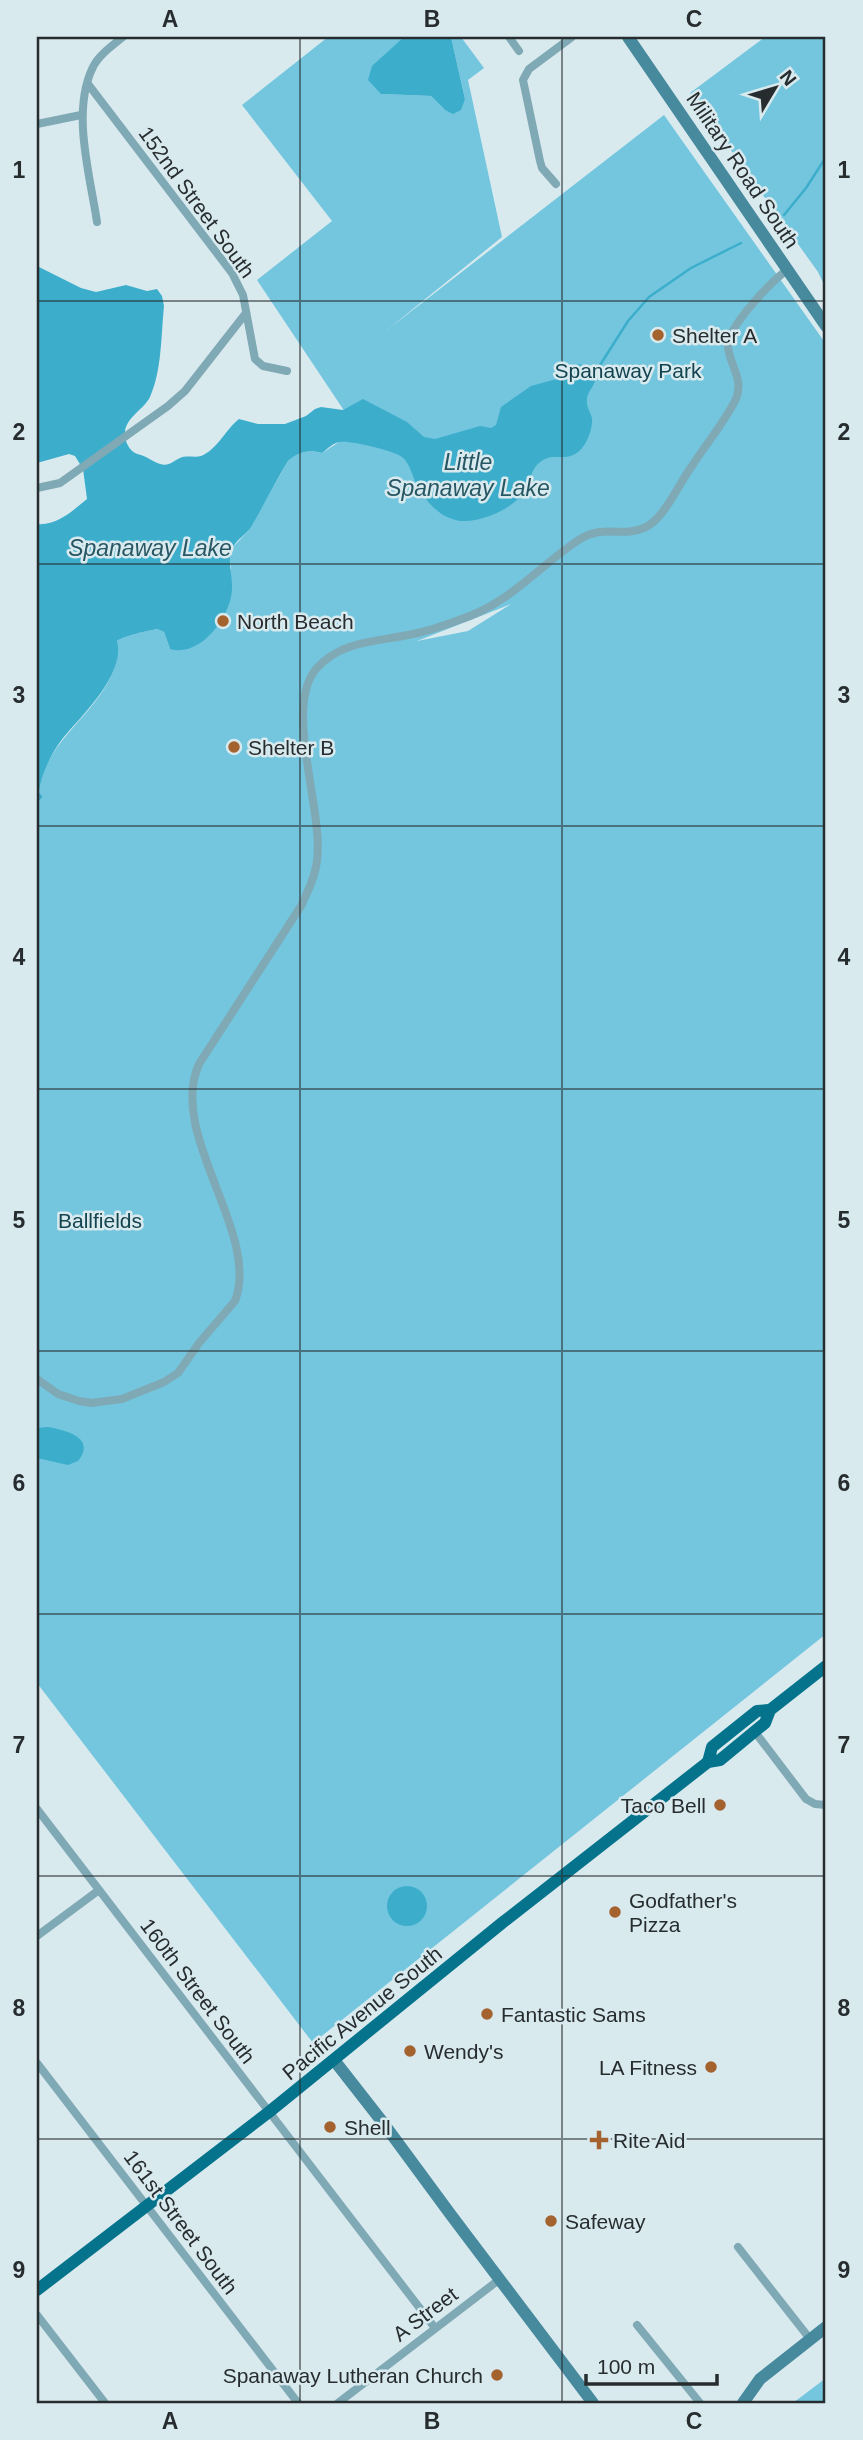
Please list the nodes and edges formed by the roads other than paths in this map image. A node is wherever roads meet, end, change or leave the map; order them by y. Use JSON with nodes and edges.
{"nodes":[{"id":1,"x":123,"y":37,"type":"edge"},
{"id":2,"x":509,"y":37,"type":"edge"},
{"id":3,"x":572,"y":37,"type":"edge"},
{"id":4,"x":628,"y":37,"type":"edge"},
{"id":5,"x":519,"y":51,"type":"dead end"},
{"id":6,"x":88,"y":84,"type":"junction"},
{"id":7,"x":81,"y":115,"type":"junction"},
{"id":8,"x":37,"y":124,"type":"edge"},
{"id":9,"x":556,"y":184,"type":"dead end"},
{"id":10,"x":97,"y":222,"type":"dead end"},
{"id":11,"x":787,"y":270,"type":"junction"},
{"id":12,"x":246,"y":313,"type":"junction"},
{"id":13,"x":826,"y":326,"type":"edge"},
{"id":14,"x":287,"y":371,"type":"dead end"},
{"id":15,"x":37,"y":488,"type":"edge"},
{"id":16,"x":37,"y":1379,"type":"edge"},
{"id":17,"x":826,"y":1666,"type":"edge"},
{"id":18,"x":770,"y":1710,"type":"junction"},
{"id":19,"x":755,"y":1732,"type":"junction"},
{"id":20,"x":708,"y":1762,"type":"junction"},
{"id":21,"x":823,"y":1805,"type":"edge"},
{"id":22,"x":37,"y":1809,"type":"edge"},
{"id":23,"x":99,"y":1890,"type":"junction"},
{"id":24,"x":37,"y":1936,"type":"edge"},
{"id":25,"x":334,"y":2060,"type":"junction"},
{"id":26,"x":37,"y":2063,"type":"edge"},
{"id":27,"x":269,"y":2112,"type":"junction"},
{"id":28,"x":147,"y":2206,"type":"junction"},
{"id":29,"x":738,"y":2247,"type":"dead end"},
{"id":30,"x":499,"y":2279,"type":"junction"},
{"id":31,"x":37,"y":2290,"type":"edge"},
{"id":32,"x":37,"y":2315,"type":"edge"},
{"id":33,"x":637,"y":2325,"type":"dead end"},
{"id":34,"x":826,"y":2327,"type":"edge"},
{"id":35,"x":435,"y":2328,"type":"junction"},
{"id":36,"x":810,"y":2339,"type":"junction"},
{"id":37,"x":105,"y":2403,"type":"edge"},
{"id":38,"x":298,"y":2403,"type":"edge"},
{"id":39,"x":338,"y":2403,"type":"edge"},
{"id":40,"x":593,"y":2403,"type":"edge"},
{"id":41,"x":700,"y":2403,"type":"edge"},
{"id":42,"x":743,"y":2403,"type":"edge"}],
"edges":[{"from":1,"to":6,"type":"street"},
{"from":2,"to":5,"type":"street"},
{"from":3,"to":9,"type":"street"},
{"from":4,"to":11,"type":"street","name":"Military Road South"},
{"from":6,"to":7,"type":"street"},
{"from":6,"to":12,"type":"street","name":"152nd Street South"},
{"from":7,"to":8,"type":"street"},
{"from":7,"to":10,"type":"street"},
{"from":11,"to":13,"type":"street","name":"Military Road South"},
{"from":11,"to":16,"type":"street"},
{"from":12,"to":14,"type":"street","name":"152nd Street South"},
{"from":12,"to":15,"type":"street"},
{"from":17,"to":18,"type":"main road","name":"Pacific Avenue South"},
{"from":18,"to":19,"type":"main road","name":"Pacific Avenue South"},
{"from":18,"to":20,"type":"main road","name":"Pacific Avenue South"},
{"from":19,"to":20,"type":"main road","name":"Pacific Avenue South"},
{"from":19,"to":21,"type":"street"},
{"from":20,"to":25,"type":"main road","name":"Pacific Avenue South"},
{"from":22,"to":23,"type":"street","name":"160th Street South"},
{"from":23,"to":24,"type":"street"},
{"from":23,"to":27,"type":"street","name":"160th Street South"},
{"from":25,"to":27,"type":"main road","name":"Pacific Avenue South"},
{"from":25,"to":30,"type":"street"},
{"from":26,"to":28,"type":"street","name":"161st Street South"},
{"from":27,"to":28,"type":"main road","name":"Pacific Avenue South"},
{"from":27,"to":35,"type":"street","name":"160th Street South"},
{"from":28,"to":31,"type":"main road","name":"Pacific Avenue South"},
{"from":28,"to":38,"type":"street","name":"161st Street South"},
{"from":29,"to":36,"type":"street"},
{"from":30,"to":35,"type":"street","name":"A Street"},
{"from":30,"to":40,"type":"street"},
{"from":32,"to":37,"type":"street"},
{"from":33,"to":41,"type":"street"},
{"from":34,"to":36,"type":"street"},
{"from":35,"to":39,"type":"street","name":"A Street"},
{"from":36,"to":42,"type":"street"}]}
